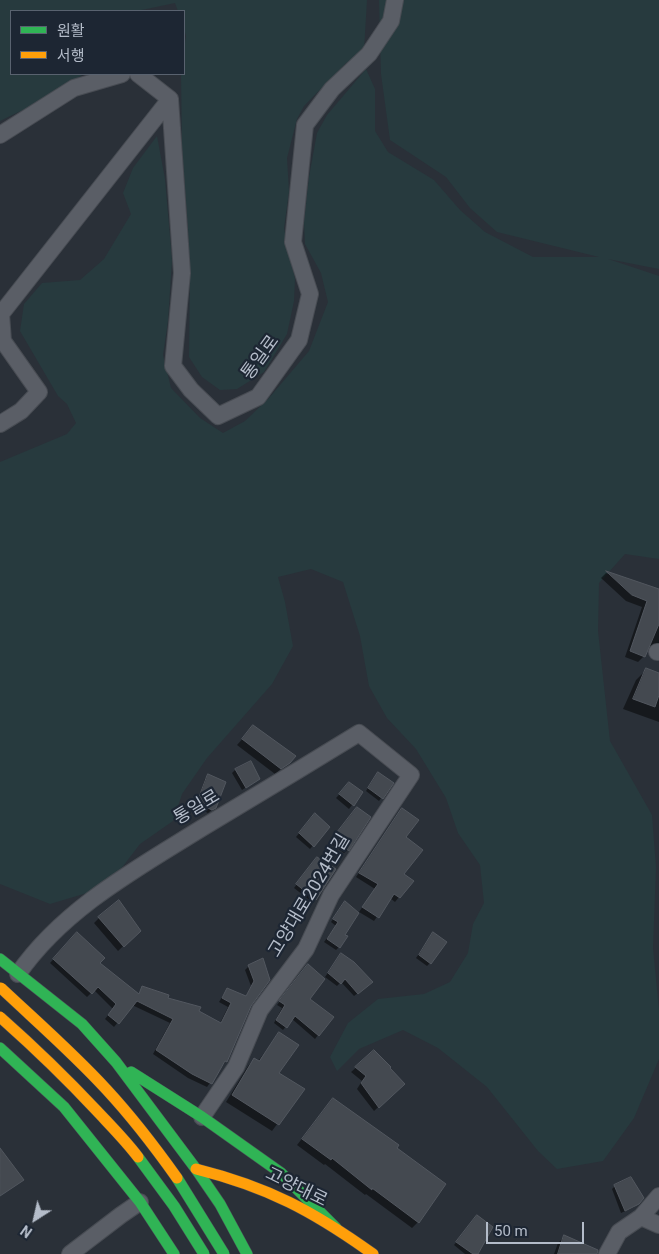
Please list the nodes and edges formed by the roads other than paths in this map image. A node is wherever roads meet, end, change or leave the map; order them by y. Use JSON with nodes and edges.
{"nodes":[{"id":1,"x":395,"y":0,"type":"edge"},
{"id":2,"x":119,"y":75,"type":"edge"},
{"id":3,"x":139,"y":75,"type":"edge"},
{"id":4,"x":170,"y":99,"type":"junction"},
{"id":5,"x":0,"y":135,"type":"edge"},
{"id":6,"x":0,"y":424,"type":"edge"},
{"id":7,"x":410,"y":775,"type":"joint"},
{"id":8,"x":0,"y":959,"type":"edge"},
{"id":9,"x":18,"y":974,"type":"junction"},
{"id":10,"x":0,"y":987,"type":"edge"},
{"id":11,"x":0,"y":1017,"type":"edge"},
{"id":12,"x":82,"y":1024,"type":"junction"},
{"id":13,"x":0,"y":1048,"type":"edge"},
{"id":14,"x":116,"y":1062,"type":"junction"},
{"id":15,"x":37,"y":1083,"type":"junction"},
{"id":16,"x":202,"y":1117,"type":"junction"},
{"id":17,"x":196,"y":1169,"type":"junction"},
{"id":18,"x":659,"y":1196,"type":"edge"},
{"id":19,"x":140,"y":1202,"type":"junction"},
{"id":20,"x":641,"y":1217,"type":"junction"},
{"id":21,"x":659,"y":1225,"type":"edge"},
{"id":22,"x":336,"y":1228,"type":"junction"},
{"id":23,"x":70,"y":1254,"type":"edge"},
{"id":24,"x":174,"y":1254,"type":"edge"},
{"id":25,"x":204,"y":1254,"type":"edge"},
{"id":26,"x":224,"y":1254,"type":"edge"},
{"id":27,"x":247,"y":1254,"type":"edge"},
{"id":28,"x":373,"y":1254,"type":"edge"},
{"id":29,"x":607,"y":1254,"type":"edge"}],
"edges":[{"from":1,"to":4,"type":"street","name":"통일로"},
{"from":2,"to":5,"type":"street"},
{"from":3,"to":4,"type":"street"},
{"from":4,"to":6,"type":"street"},
{"from":7,"to":9,"type":"street","name":"통일로"},
{"from":7,"to":16,"type":"street","name":"고양대로2024번길"},
{"from":8,"to":9,"type":"main road"},
{"from":9,"to":12,"type":"main road"},
{"from":10,"to":26,"type":"main road","bridge":true},
{"from":11,"to":25,"type":"main road","bridge":true},
{"from":12,"to":14,"type":"main road"},
{"from":12,"to":15,"type":"main road"},
{"from":13,"to":15,"type":"main road"},
{"from":14,"to":16,"type":"main road"},
{"from":14,"to":17,"type":"main road"},
{"from":15,"to":19,"type":"main road"},
{"from":16,"to":22,"type":"main road"},
{"from":17,"to":19,"type":"main road"},
{"from":17,"to":22,"type":"main road","name":"고양대로"},
{"from":17,"to":27,"type":"main road"},
{"from":18,"to":20,"type":"street"},
{"from":19,"to":23,"type":"street"},
{"from":19,"to":24,"type":"main road"},
{"from":20,"to":21,"type":"street"},
{"from":20,"to":29,"type":"street"},
{"from":22,"to":28,"type":"main road","name":"고양대로"}]}
